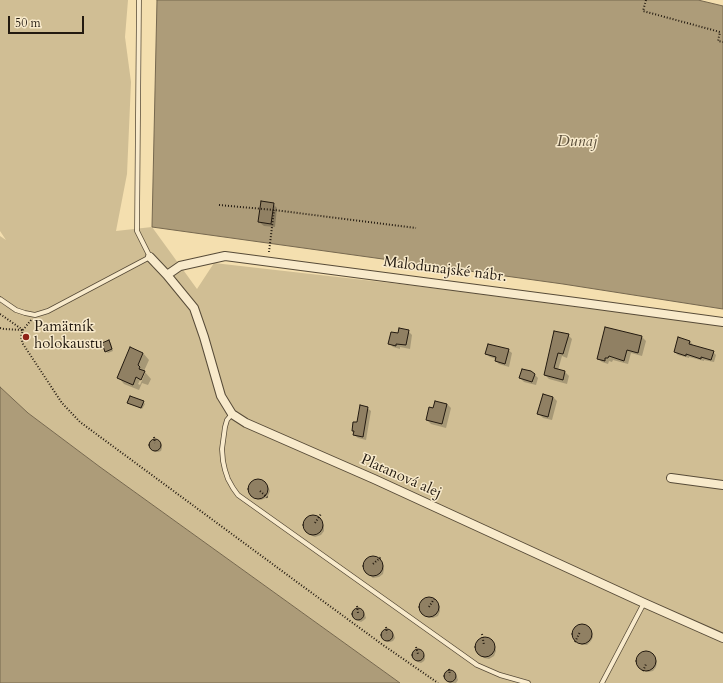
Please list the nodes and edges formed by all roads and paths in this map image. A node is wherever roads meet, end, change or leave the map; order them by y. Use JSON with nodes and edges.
{"nodes":[{"id":1,"x":139,"y":0,"type":"edge"},
{"id":2,"x":646,"y":0,"type":"edge"},
{"id":3,"x":723,"y":42,"type":"edge"},
{"id":4,"x":219,"y":204,"type":"dead end"},
{"id":5,"x":274,"y":210,"type":"junction"},
{"id":6,"x":416,"y":228,"type":"dead end"},
{"id":7,"x":270,"y":244,"type":"dead end"},
{"id":8,"x":150,"y":257,"type":"junction"},
{"id":9,"x":167,"y":275,"type":"junction"},
{"id":10,"x":0,"y":299,"type":"edge"},
{"id":11,"x":0,"y":314,"type":"edge"},
{"id":12,"x":35,"y":315,"type":"junction"},
{"id":13,"x":723,"y":322,"type":"edge"},
{"id":14,"x":0,"y":328,"type":"edge"},
{"id":15,"x":23,"y":330,"type":"junction"},
{"id":16,"x":232,"y":414,"type":"junction"},
{"id":17,"x":154,"y":437,"type":"dead end"},
{"id":18,"x":155,"y":443,"type":"dead end"},
{"id":19,"x":671,"y":478,"type":"dead end"},
{"id":20,"x":723,"y":485,"type":"edge"},
{"id":21,"x":260,"y":491,"type":"dead end"},
{"id":22,"x":268,"y":498,"type":"dead end"},
{"id":23,"x":321,"y":514,"type":"dead end"},
{"id":24,"x":315,"y":523,"type":"dead end"},
{"id":25,"x":381,"y":557,"type":"dead end"},
{"id":26,"x":373,"y":564,"type":"dead end"},
{"id":27,"x":434,"y":599,"type":"dead end"},
{"id":28,"x":644,"y":603,"type":"junction"},
{"id":29,"x":357,"y":606,"type":"dead end"},
{"id":30,"x":429,"y":607,"type":"dead end"},
{"id":31,"x":358,"y":613,"type":"dead end"},
{"id":32,"x":386,"y":627,"type":"dead end"},
{"id":33,"x":580,"y":632,"type":"dead end"},
{"id":34,"x":387,"y":633,"type":"dead end"},
{"id":35,"x":482,"y":634,"type":"dead end"},
{"id":36,"x":723,"y":638,"type":"edge"},
{"id":37,"x":575,"y":642,"type":"dead end"},
{"id":38,"x":484,"y":645,"type":"dead end"},
{"id":39,"x":416,"y":647,"type":"dead end"},
{"id":40,"x":418,"y":654,"type":"dead end"},
{"id":41,"x":646,"y":664,"type":"dead end"},
{"id":42,"x":449,"y":669,"type":"dead end"},
{"id":43,"x":643,"y":671,"type":"dead end"},
{"id":44,"x":450,"y":675,"type":"dead end"},
{"id":45,"x":438,"y":683,"type":"edge"},
{"id":46,"x":528,"y":683,"type":"edge"},
{"id":47,"x":602,"y":683,"type":"edge"}],
"edges":[{"from":1,"to":8,"type":"lane"},
{"from":2,"to":3,"type":"path"},
{"from":4,"to":5,"type":"path"},
{"from":5,"to":6,"type":"path"},
{"from":5,"to":7,"type":"path"},
{"from":8,"to":9,"type":"street","name":"Platanová alej"},
{"from":8,"to":12,"type":"lane"},
{"from":9,"to":13,"type":"street","name":"Malodunajské nábr."},
{"from":9,"to":16,"type":"street","name":"Platanová alej"},
{"from":10,"to":12,"type":"lane"},
{"from":11,"to":15,"type":"path"},
{"from":12,"to":15,"type":"path"},
{"from":14,"to":15,"type":"path"},
{"from":15,"to":45,"type":"path"},
{"from":16,"to":28,"type":"street","name":"Platanová alej"},
{"from":16,"to":46,"type":"lane"},
{"from":17,"to":18,"type":"path"},
{"from":19,"to":20,"type":"street"},
{"from":21,"to":22,"type":"path"},
{"from":23,"to":24,"type":"path"},
{"from":25,"to":26,"type":"path"},
{"from":27,"to":30,"type":"path"},
{"from":28,"to":36,"type":"street","name":"Platanová alej"},
{"from":28,"to":47,"type":"lane"},
{"from":29,"to":31,"type":"path"},
{"from":32,"to":34,"type":"path"},
{"from":33,"to":37,"type":"path"},
{"from":35,"to":38,"type":"path"},
{"from":39,"to":40,"type":"path"},
{"from":41,"to":43,"type":"path"},
{"from":42,"to":44,"type":"path"}]}
